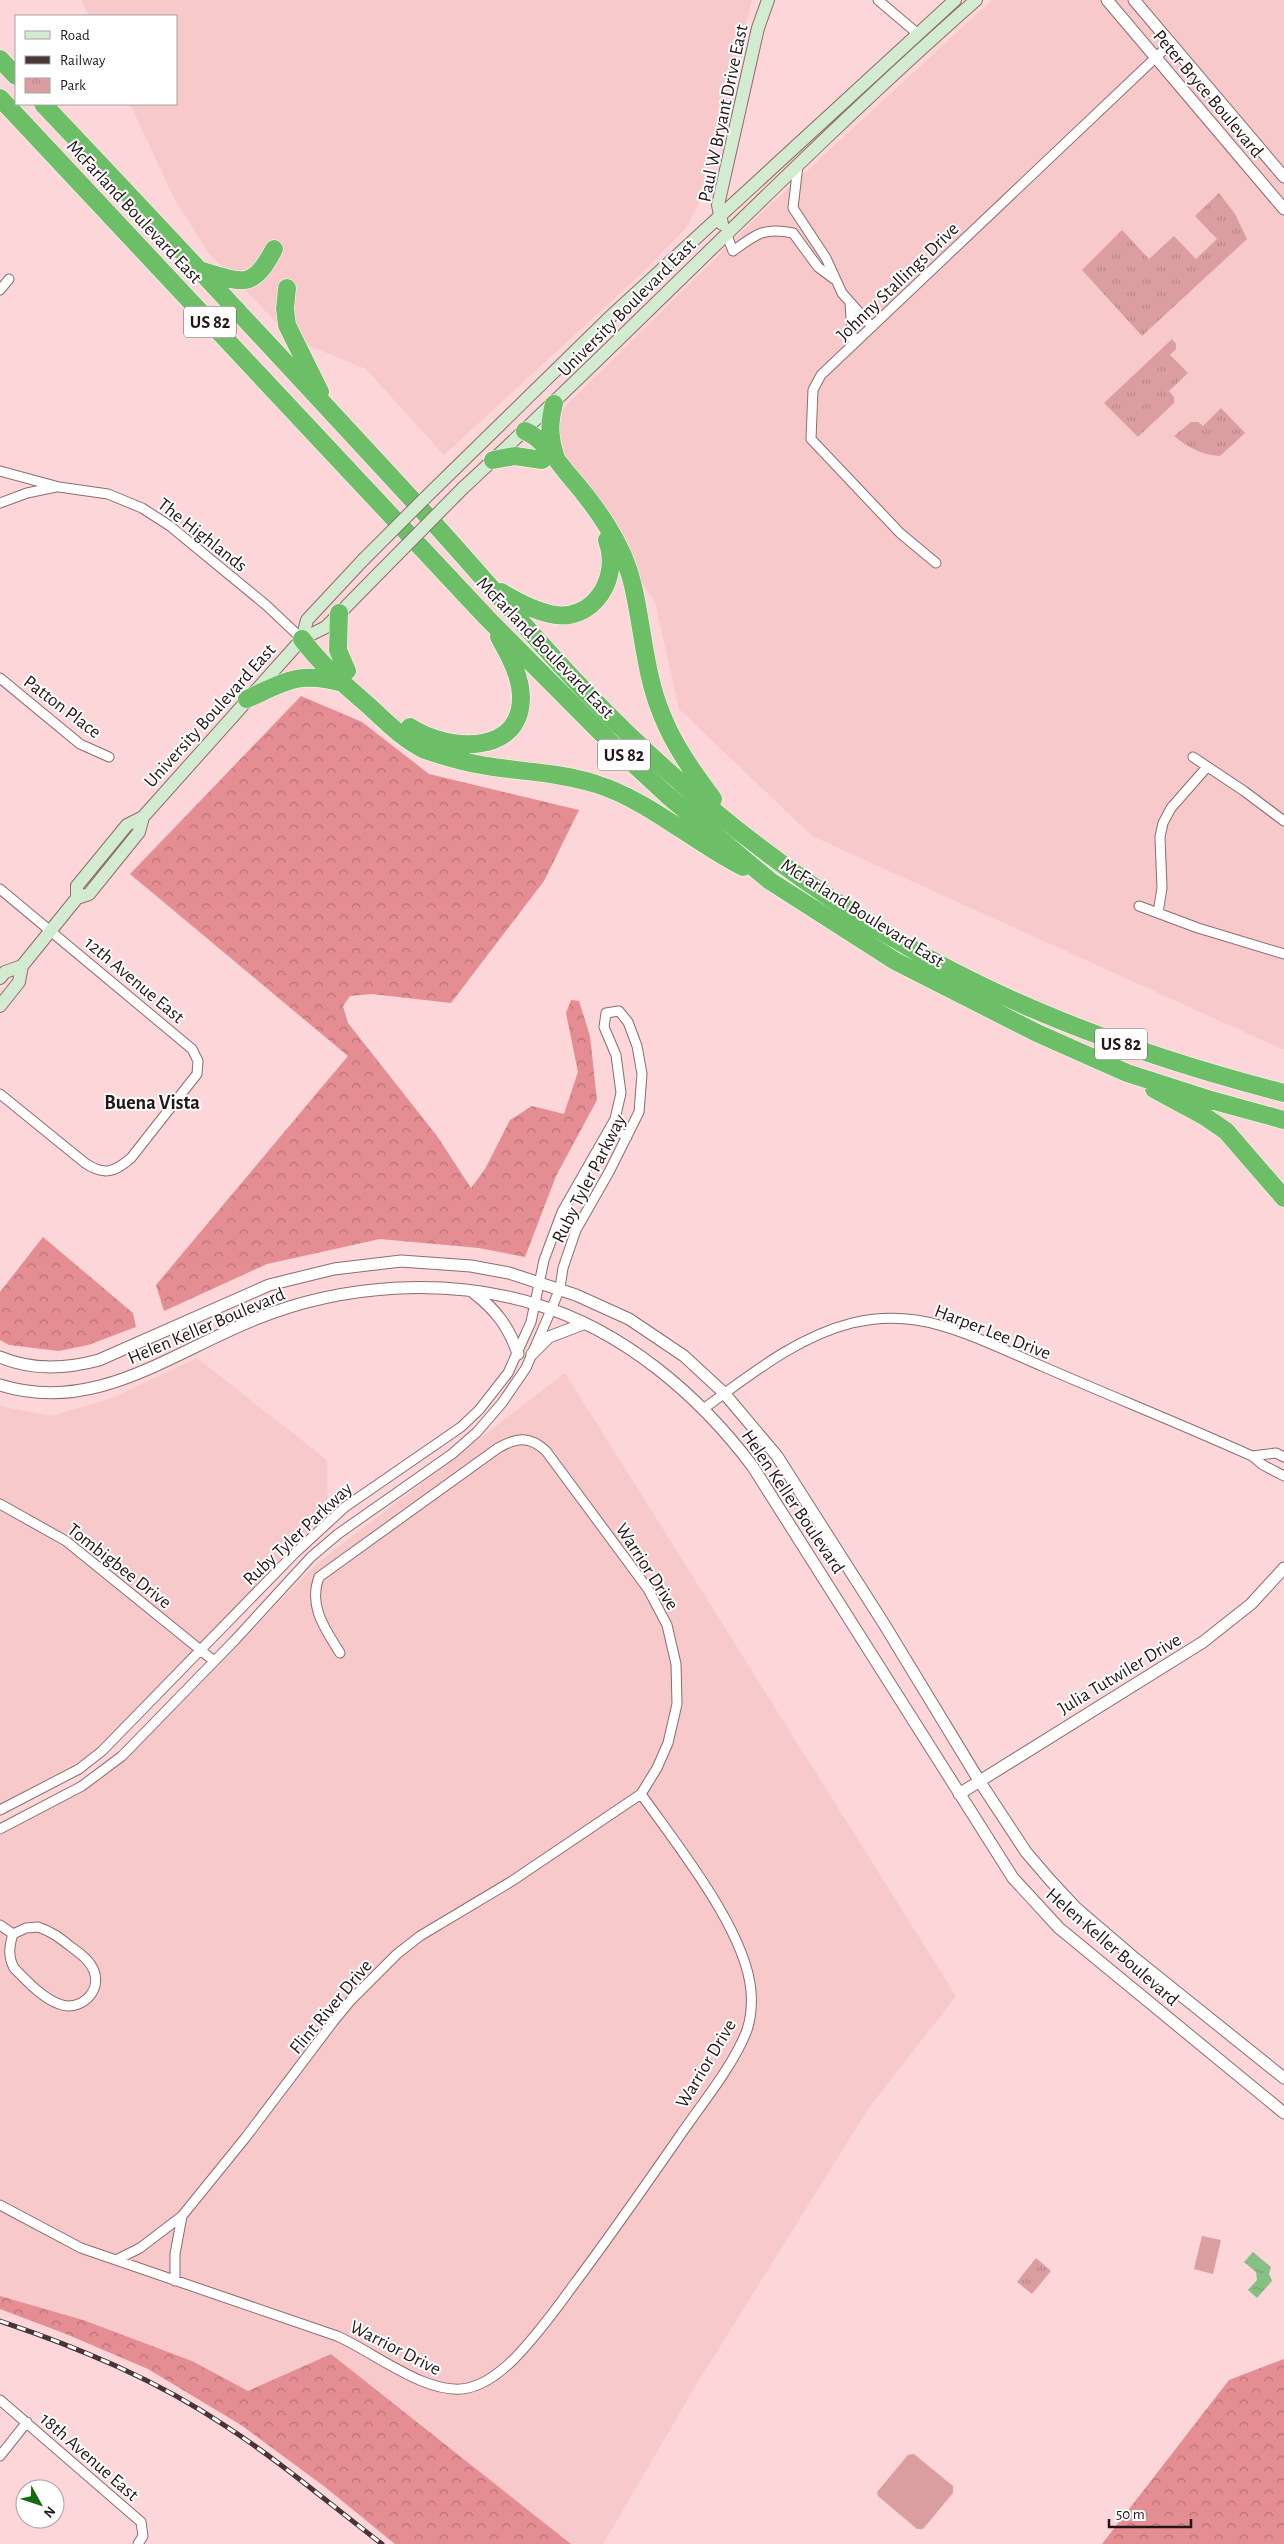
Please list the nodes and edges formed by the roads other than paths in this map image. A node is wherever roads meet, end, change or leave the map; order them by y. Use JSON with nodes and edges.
{"nodes":[{"id":1,"x":768,"y":0,"type":"edge"},
{"id":2,"x":878,"y":0,"type":"edge"},
{"id":3,"x":955,"y":0,"type":"edge"},
{"id":4,"x":976,"y":0,"type":"edge"},
{"id":5,"x":1107,"y":0,"type":"edge"},
{"id":6,"x":1134,"y":0,"type":"edge"},
{"id":7,"x":918,"y":34,"type":"junction"},
{"id":8,"x":1171,"y":43,"type":"junction"},
{"id":9,"x":1156,"y":57,"type":"junction"},
{"id":10,"x":0,"y":58,"type":"edge"},
{"id":11,"x":15,"y":75,"type":"edge"},
{"id":12,"x":0,"y":98,"type":"edge"},
{"id":13,"x":44,"y":105,"type":"edge"},
{"id":14,"x":798,"y":165,"type":"junction"},
{"id":15,"x":1284,"y":177,"type":"edge"},
{"id":16,"x":1284,"y":209,"type":"edge"},
{"id":17,"x":719,"y":218,"type":"junction"},
{"id":18,"x":726,"y":233,"type":"junction"},
{"id":19,"x":274,"y":249,"type":"dead end"},
{"id":20,"x":202,"y":271,"type":"junction"},
{"id":21,"x":9,"y":279,"type":"dead end"},
{"id":22,"x":835,"y":280,"type":"junction"},
{"id":23,"x":287,"y":288,"type":"dead end"},
{"id":24,"x":0,"y":290,"type":"edge"},
{"id":25,"x":850,"y":303,"type":"junction"},
{"id":26,"x":872,"y":327,"type":"junction"},
{"id":27,"x":853,"y":345,"type":"junction"},
{"id":28,"x":554,"y":404,"type":"junction"},
{"id":29,"x":329,"y":410,"type":"junction"},
{"id":30,"x":525,"y":431,"type":"junction"},
{"id":31,"x":493,"y":460,"type":"junction"},
{"id":32,"x":550,"y":460,"type":"junction"},
{"id":33,"x":0,"y":470,"type":"edge"},
{"id":34,"x":59,"y":487,"type":"junction"},
{"id":35,"x":0,"y":502,"type":"edge"},
{"id":36,"x":936,"y":563,"type":"dead end"},
{"id":37,"x":490,"y":584,"type":"junction"},
{"id":38,"x":339,"y":613,"type":"junction"},
{"id":39,"x":487,"y":618,"type":"junction"},
{"id":40,"x":302,"y":639,"type":"junction"},
{"id":41,"x":345,"y":677,"type":"junction"},
{"id":42,"x":0,"y":678,"type":"edge"},
{"id":43,"x":247,"y":699,"type":"junction"},
{"id":44,"x":109,"y":757,"type":"dead end"},
{"id":45,"x":1193,"y":757,"type":"dead end"},
{"id":46,"x":1207,"y":767,"type":"junction"},
{"id":47,"x":1284,"y":821,"type":"edge"},
{"id":48,"x":734,"y":826,"type":"junction"},
{"id":49,"x":770,"y":881,"type":"junction"},
{"id":50,"x":0,"y":889,"type":"edge"},
{"id":51,"x":1139,"y":906,"type":"dead end"},
{"id":52,"x":1158,"y":913,"type":"junction"},
{"id":53,"x":50,"y":930,"type":"junction"},
{"id":54,"x":1284,"y":954,"type":"edge"},
{"id":55,"x":22,"y":966,"type":"junction"},
{"id":56,"x":0,"y":978,"type":"edge"},
{"id":57,"x":0,"y":1006,"type":"edge"},
{"id":58,"x":1127,"y":1073,"type":"junction"},
{"id":59,"x":1284,"y":1093,"type":"edge"},
{"id":60,"x":0,"y":1094,"type":"edge"},
{"id":61,"x":1284,"y":1120,"type":"edge"},
{"id":62,"x":611,"y":1127,"type":"junction"},
{"id":63,"x":627,"y":1136,"type":"junction"},
{"id":64,"x":1284,"y":1198,"type":"edge"},
{"id":65,"x":562,"y":1212,"type":"junction"},
{"id":66,"x":581,"y":1220,"type":"junction"},
{"id":67,"x":540,"y":1281,"type":"junction"},
{"id":68,"x":560,"y":1288,"type":"junction"},
{"id":69,"x":473,"y":1292,"type":"junction"},
{"id":70,"x":536,"y":1304,"type":"junction"},
{"id":71,"x":551,"y":1310,"type":"junction"},
{"id":72,"x":583,"y":1324,"type":"junction"},
{"id":73,"x":518,"y":1354,"type":"junction"},
{"id":74,"x":532,"y":1354,"type":"junction"},
{"id":75,"x":0,"y":1357,"type":"edge"},
{"id":76,"x":0,"y":1385,"type":"edge"},
{"id":77,"x":724,"y":1393,"type":"junction"},
{"id":78,"x":703,"y":1409,"type":"junction"},
{"id":79,"x":1252,"y":1456,"type":"junction"},
{"id":80,"x":1284,"y":1457,"type":"edge"},
{"id":81,"x":1284,"y":1476,"type":"edge"},
{"id":82,"x":0,"y":1504,"type":"edge"},
{"id":83,"x":1284,"y":1568,"type":"edge"},
{"id":84,"x":202,"y":1651,"type":"junction"},
{"id":85,"x":340,"y":1653,"type":"dead end"},
{"id":86,"x":214,"y":1661,"type":"junction"},
{"id":87,"x":980,"y":1782,"type":"junction"},
{"id":88,"x":641,"y":1794,"type":"junction"},
{"id":89,"x":959,"y":1794,"type":"junction"},
{"id":90,"x":0,"y":1810,"type":"edge"},
{"id":91,"x":0,"y":1829,"type":"edge"},
{"id":92,"x":0,"y":1925,"type":"edge"},
{"id":93,"x":12,"y":1934,"type":"junction"},
{"id":94,"x":1284,"y":2078,"type":"edge"},
{"id":95,"x":1284,"y":2112,"type":"edge"},
{"id":96,"x":0,"y":2205,"type":"edge"},
{"id":97,"x":182,"y":2216,"type":"junction"},
{"id":98,"x":118,"y":2259,"type":"junction"},
{"id":99,"x":175,"y":2281,"type":"junction"},
{"id":100,"x":0,"y":2400,"type":"edge"},
{"id":101,"x":27,"y":2422,"type":"junction"},
{"id":102,"x":0,"y":2456,"type":"edge"},
{"id":103,"x":138,"y":2544,"type":"edge"}],
"edges":[{"from":1,"to":17,"type":"main road","name":"Paul W Bryant Drive East"},
{"from":2,"to":7,"type":"street"},
{"from":3,"to":7,"type":"main road","name":"University Boulevard East"},
{"from":4,"to":14,"type":"main road","name":"University Boulevard East"},
{"from":5,"to":9,"type":"street","name":"Peter Bryce Boulevard"},
{"from":6,"to":8,"type":"street","name":"Peter Bryce Boulevard"},
{"from":7,"to":17,"type":"main road","name":"University Boulevard East"},
{"from":8,"to":9,"type":"street","name":"Johnny Stallings Drive"},
{"from":8,"to":15,"type":"street","name":"Peter Bryce Boulevard"},
{"from":9,"to":16,"type":"street","name":"Peter Bryce Boulevard"},
{"from":9,"to":26,"type":"street","name":"Johnny Stallings Drive"},
{"from":10,"to":11,"type":"highway"},
{"from":12,"to":39,"type":"highway","name":"McFarland Boulevard East","number":"US 82"},
{"from":13,"to":20,"type":"highway","name":"McFarland Boulevard East","number":"US 82"},
{"from":14,"to":18,"type":"main road","name":"University Boulevard East"},
{"from":14,"to":22,"type":"street"},
{"from":17,"to":18,"type":"main road","name":"Paul W Bryant Drive East"},
{"from":17,"to":40,"type":"main road","name":"University Boulevard East","bridge":true},
{"from":18,"to":22,"type":"street"},
{"from":18,"to":28,"type":"main road","name":"University Boulevard East"},
{"from":19,"to":20,"type":"highway"},
{"from":20,"to":29,"type":"highway","name":"McFarland Boulevard East","number":"US 82"},
{"from":21,"to":24,"type":"street"},
{"from":22,"to":25,"type":"street"},
{"from":23,"to":29,"type":"highway"},
{"from":25,"to":26,"type":"street"},
{"from":25,"to":27,"type":"street"},
{"from":26,"to":27,"type":"street","name":"Johnny Stallings Drive"},
{"from":27,"to":36,"type":"street","name":"Johnny Stallings Drive"},
{"from":28,"to":30,"type":"main road","name":"University Boulevard East"},
{"from":28,"to":32,"type":"highway"},
{"from":29,"to":37,"type":"highway","name":"McFarland Boulevard East","number":"US 82"},
{"from":30,"to":31,"type":"main road","name":"University Boulevard East"},
{"from":30,"to":32,"type":"highway"},
{"from":31,"to":32,"type":"highway"},
{"from":31,"to":38,"type":"main road","name":"University Boulevard East","bridge":true},
{"from":32,"to":37,"type":"highway"},
{"from":32,"to":48,"type":"highway"},
{"from":33,"to":34,"type":"street","name":"The Highlands"},
{"from":34,"to":35,"type":"street"},
{"from":34,"to":40,"type":"street","name":"The Highlands"},
{"from":37,"to":48,"type":"highway","name":"McFarland Boulevard East","number":"US 82"},
{"from":38,"to":40,"type":"main road","name":"University Boulevard East"},
{"from":38,"to":41,"type":"highway"},
{"from":39,"to":41,"type":"highway"},
{"from":39,"to":49,"type":"highway","name":"McFarland Boulevard East","number":"US 82"},
{"from":40,"to":41,"type":"highway"},
{"from":40,"to":43,"type":"main road","name":"University Boulevard East"},
{"from":41,"to":43,"type":"highway"},
{"from":41,"to":49,"type":"highway"},
{"from":42,"to":44,"type":"street","name":"Patton Place"},
{"from":43,"to":53,"type":"main road","name":"University Boulevard East"},
{"from":45,"to":46,"type":"street"},
{"from":46,"to":47,"type":"street"},
{"from":46,"to":52,"type":"street"},
{"from":48,"to":59,"type":"highway","name":"McFarland Boulevard East","number":"US 82"},
{"from":49,"to":58,"type":"highway","name":"McFarland Boulevard East","number":"US 82"},
{"from":50,"to":53,"type":"street","name":"12th Avenue East"},
{"from":51,"to":52,"type":"street"},
{"from":52,"to":54,"type":"street"},
{"from":53,"to":55,"type":"main road","name":"University Boulevard East"},
{"from":53,"to":60,"type":"street","name":"12th Avenue East"},
{"from":55,"to":56,"type":"main road","name":"University Boulevard East"},
{"from":55,"to":57,"type":"main road","name":"University Boulevard East"},
{"from":58,"to":61,"type":"highway","name":"McFarland Boulevard East","number":"US 82"},
{"from":58,"to":64,"type":"highway"},
{"from":62,"to":63,"type":"street"},
{"from":62,"to":63,"type":"street","name":"Ruby Tyler Parkway"},
{"from":62,"to":65,"type":"street","name":"Ruby Tyler Parkway"},
{"from":63,"to":66,"type":"street","name":"Ruby Tyler Parkway"},
{"from":65,"to":66,"type":"street"},
{"from":65,"to":67,"type":"street","name":"Ruby Tyler Parkway"},
{"from":66,"to":68,"type":"street","name":"Ruby Tyler Parkway"},
{"from":67,"to":68,"type":"street","name":"Helen Keller Boulevard"},
{"from":67,"to":70,"type":"street","name":"Ruby Tyler Parkway"},
{"from":67,"to":75,"type":"street","name":"Helen Keller Boulevard"},
{"from":68,"to":71,"type":"street","name":"Ruby Tyler Parkway"},
{"from":68,"to":77,"type":"street","name":"Helen Keller Boulevard"},
{"from":69,"to":70,"type":"street","name":"Helen Keller Boulevard"},
{"from":69,"to":73,"type":"street"},
{"from":69,"to":76,"type":"street","name":"Helen Keller Boulevard"},
{"from":70,"to":71,"type":"street","name":"Helen Keller Boulevard"},
{"from":70,"to":73,"type":"street","name":"Ruby Tyler Parkway"},
{"from":71,"to":72,"type":"street","name":"Helen Keller Boulevard"},
{"from":71,"to":74,"type":"street","name":"Ruby Tyler Parkway"},
{"from":72,"to":74,"type":"street"},
{"from":72,"to":78,"type":"street","name":"Helen Keller Boulevard"},
{"from":73,"to":84,"type":"street","name":"Ruby Tyler Parkway"},
{"from":74,"to":86,"type":"street","name":"Ruby Tyler Parkway"},
{"from":77,"to":78,"type":"street","name":"Harper Lee Drive"},
{"from":77,"to":79,"type":"street","name":"Harper Lee Drive"},
{"from":77,"to":87,"type":"street","name":"Helen Keller Boulevard"},
{"from":78,"to":89,"type":"street","name":"Helen Keller Boulevard"},
{"from":79,"to":80,"type":"street","name":"Harper Lee Drive"},
{"from":79,"to":81,"type":"street","name":"Harper Lee Drive"},
{"from":82,"to":84,"type":"street","name":"Tombigbee Drive"},
{"from":83,"to":87,"type":"street","name":"Julia Tutwiler Drive"},
{"from":84,"to":86,"type":"street","name":"Tombigbee Drive"},
{"from":84,"to":90,"type":"street","name":"Ruby Tyler Parkway"},
{"from":85,"to":88,"type":"street","name":"Warrior Drive"},
{"from":86,"to":91,"type":"street","name":"Ruby Tyler Parkway"},
{"from":87,"to":89,"type":"street","name":"Julia Tutwiler Drive"},
{"from":87,"to":94,"type":"street","name":"Helen Keller Boulevard"},
{"from":88,"to":97,"type":"street","name":"Flint River Drive"},
{"from":88,"to":99,"type":"street","name":"Warrior Drive"},
{"from":89,"to":95,"type":"street","name":"Helen Keller Boulevard"},
{"from":92,"to":93,"type":"street"},
{"from":93,"to":93,"type":"street"},
{"from":96,"to":98,"type":"street","name":"Warrior Drive"},
{"from":97,"to":98,"type":"street","name":"Flint River Drive"},
{"from":97,"to":99,"type":"street","name":"Flint River Drive"},
{"from":98,"to":99,"type":"street","name":"Warrior Drive"},
{"from":100,"to":101,"type":"street","name":"18th Avenue East"},
{"from":101,"to":102,"type":"street"},
{"from":101,"to":103,"type":"street","name":"18th Avenue East"}]}
